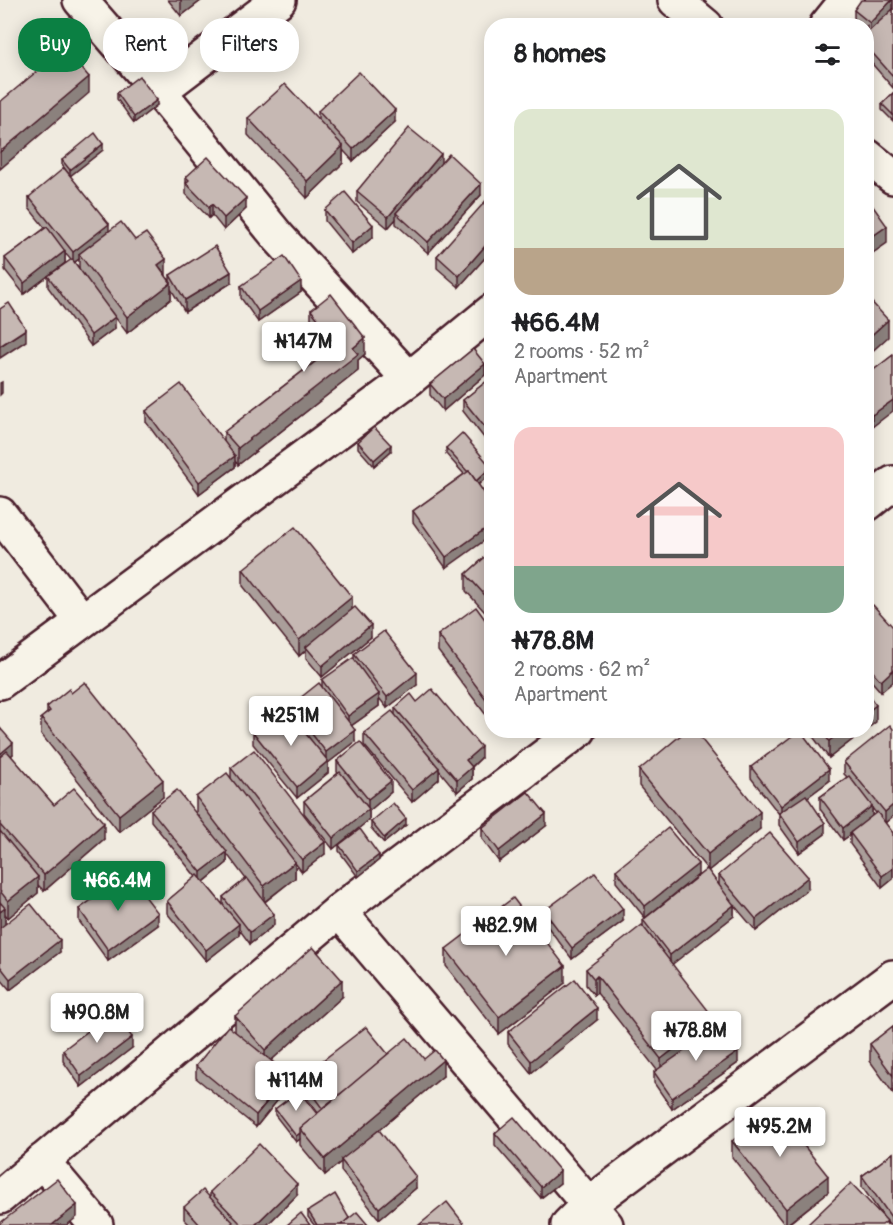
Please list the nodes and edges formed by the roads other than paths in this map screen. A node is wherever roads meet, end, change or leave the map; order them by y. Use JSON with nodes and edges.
{"nodes":[{"id":1,"x":80,"y":0,"type":"edge"},
{"id":2,"x":279,"y":0,"type":"edge"},
{"id":3,"x":675,"y":0,"type":"edge"},
{"id":4,"x":847,"y":0,"type":"edge"},
{"id":5,"x":696,"y":18,"type":"edge"},
{"id":6,"x":832,"y":18,"type":"edge"},
{"id":7,"x":159,"y":91,"type":"junction"},
{"id":8,"x":874,"y":162,"type":"edge"},
{"id":9,"x":893,"y":177,"type":"edge"},
{"id":10,"x":484,"y":318,"type":"edge"},
{"id":11,"x":409,"y":379,"type":"junction"},
{"id":12,"x":893,"y":483,"type":"edge"},
{"id":13,"x":874,"y":498,"type":"edge"},
{"id":14,"x":0,"y":514,"type":"edge"},
{"id":15,"x":82,"y":621,"type":"junction"},
{"id":16,"x":0,"y":682,"type":"edge"},
{"id":17,"x":568,"y":738,"type":"edge"},
{"id":18,"x":339,"y":912,"type":"junction"},
{"id":19,"x":893,"y":977,"type":"edge"},
{"id":20,"x":42,"y":1161,"type":"junction"},
{"id":21,"x":0,"y":1197,"type":"edge"},
{"id":22,"x":588,"y":1218,"type":"edge"},
{"id":23,"x":96,"y":1225,"type":"edge"}],
"edges":[{"from":1,"to":7,"type":"street"},
{"from":2,"to":7,"type":"street"},
{"from":3,"to":5,"type":"street"},
{"from":4,"to":6,"type":"street"},
{"from":7,"to":11,"type":"street"},
{"from":8,"to":9,"type":"street"},
{"from":10,"to":11,"type":"street"},
{"from":11,"to":15,"type":"street"},
{"from":12,"to":13,"type":"street"},
{"from":14,"to":15,"type":"street"},
{"from":15,"to":16,"type":"street"},
{"from":17,"to":18,"type":"street"},
{"from":18,"to":20,"type":"street"},
{"from":18,"to":22,"type":"street"},
{"from":19,"to":22,"type":"street"},
{"from":20,"to":21,"type":"street"},
{"from":20,"to":23,"type":"street"}]}
